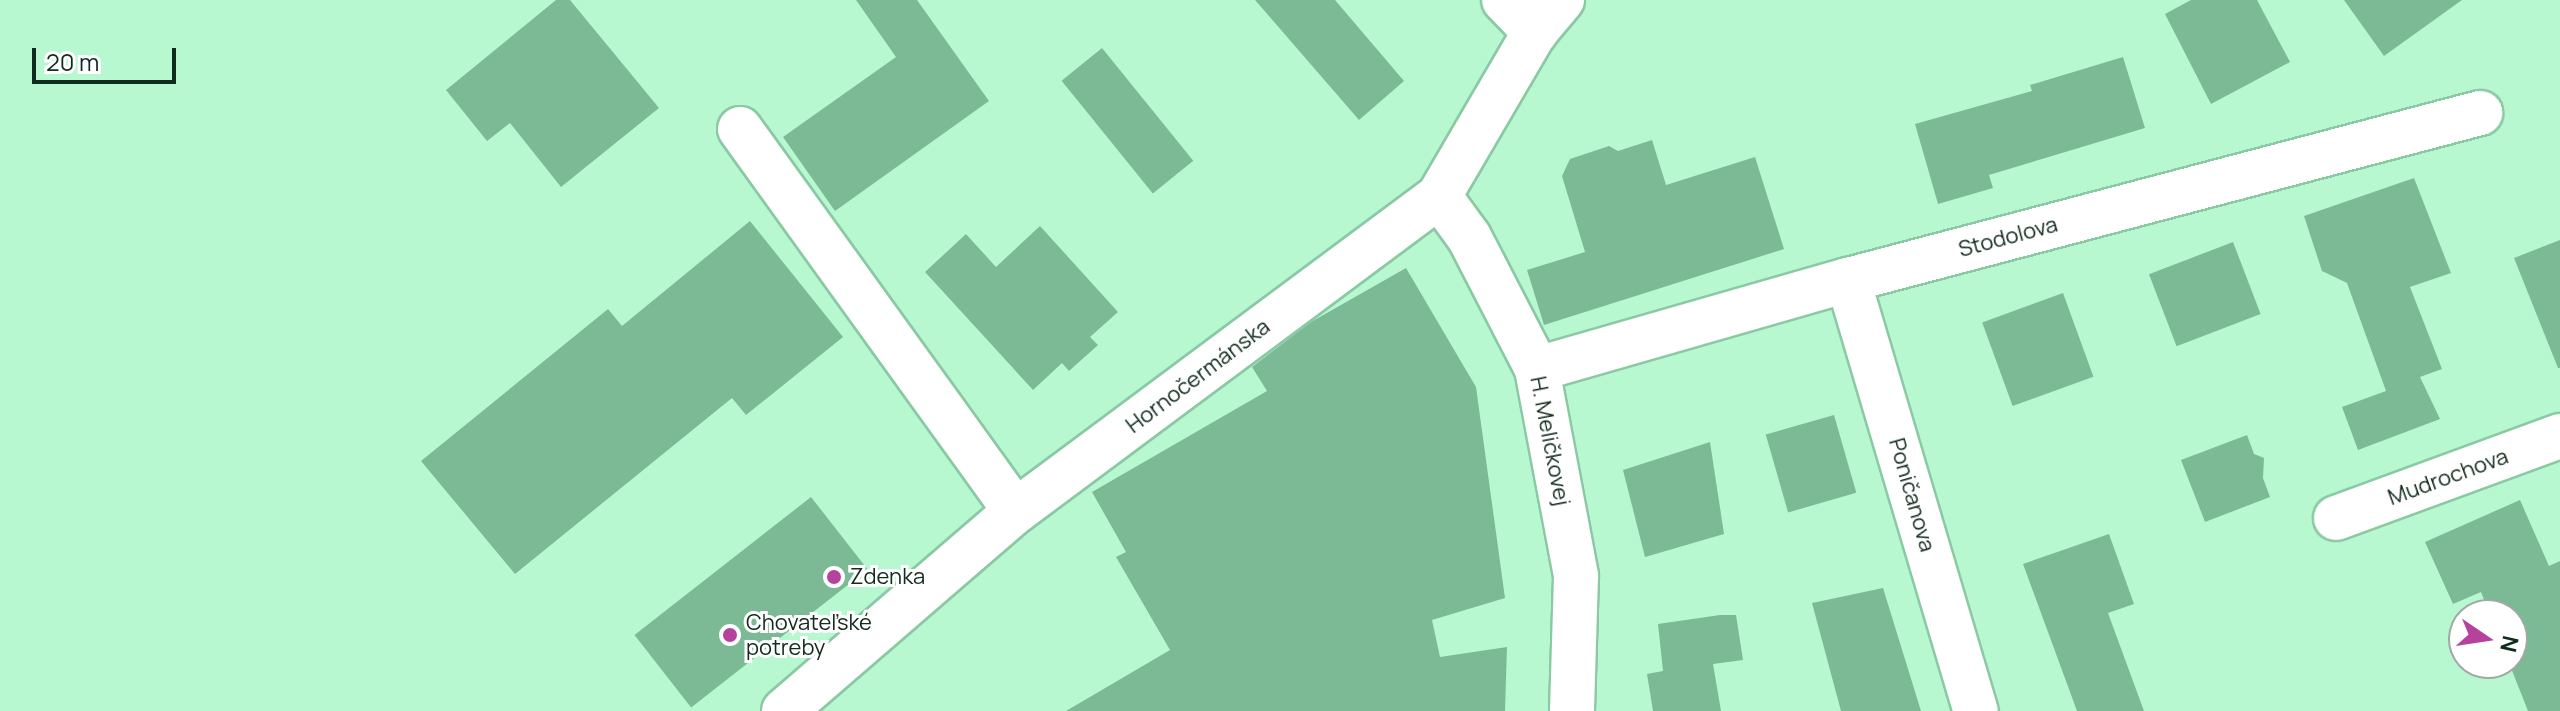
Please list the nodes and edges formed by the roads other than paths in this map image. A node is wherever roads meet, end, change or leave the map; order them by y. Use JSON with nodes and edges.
{"nodes":[{"id":1,"x":1504,"y":0,"type":"edge"},
{"id":2,"x":1549,"y":16,"type":"edge"},
{"id":3,"x":2480,"y":113,"type":"dead end"},
{"id":4,"x":740,"y":129,"type":"dead end"},
{"id":5,"x":1439,"y":196,"type":"junction"},
{"id":6,"x":1848,"y":280,"type":"junction"},
{"id":7,"x":1537,"y":369,"type":"junction"},
{"id":8,"x":2560,"y":436,"type":"edge"},
{"id":9,"x":1016,"y":511,"type":"junction"},
{"id":10,"x":2336,"y":518,"type":"dead end"},
{"id":11,"x":784,"y":711,"type":"edge"},
{"id":12,"x":1572,"y":711,"type":"edge"},
{"id":13,"x":1976,"y":711,"type":"edge"}],
"edges":[{"from":1,"to":2,"type":"street"},
{"from":2,"to":5,"type":"street","name":"Hornočermánska"},
{"from":3,"to":6,"type":"street","name":"Stodolova"},
{"from":4,"to":9,"type":"street"},
{"from":5,"to":7,"type":"street","name":"H. Meličkovej"},
{"from":5,"to":9,"type":"street","name":"Hornočermánska"},
{"from":6,"to":7,"type":"street","name":"Stodolova"},
{"from":6,"to":13,"type":"street","name":"Poničanova"},
{"from":7,"to":12,"type":"street","name":"H. Meličkovej"},
{"from":8,"to":10,"type":"street","name":"Mudrochova"},
{"from":9,"to":11,"type":"street","name":"Hornočermánska"}]}
